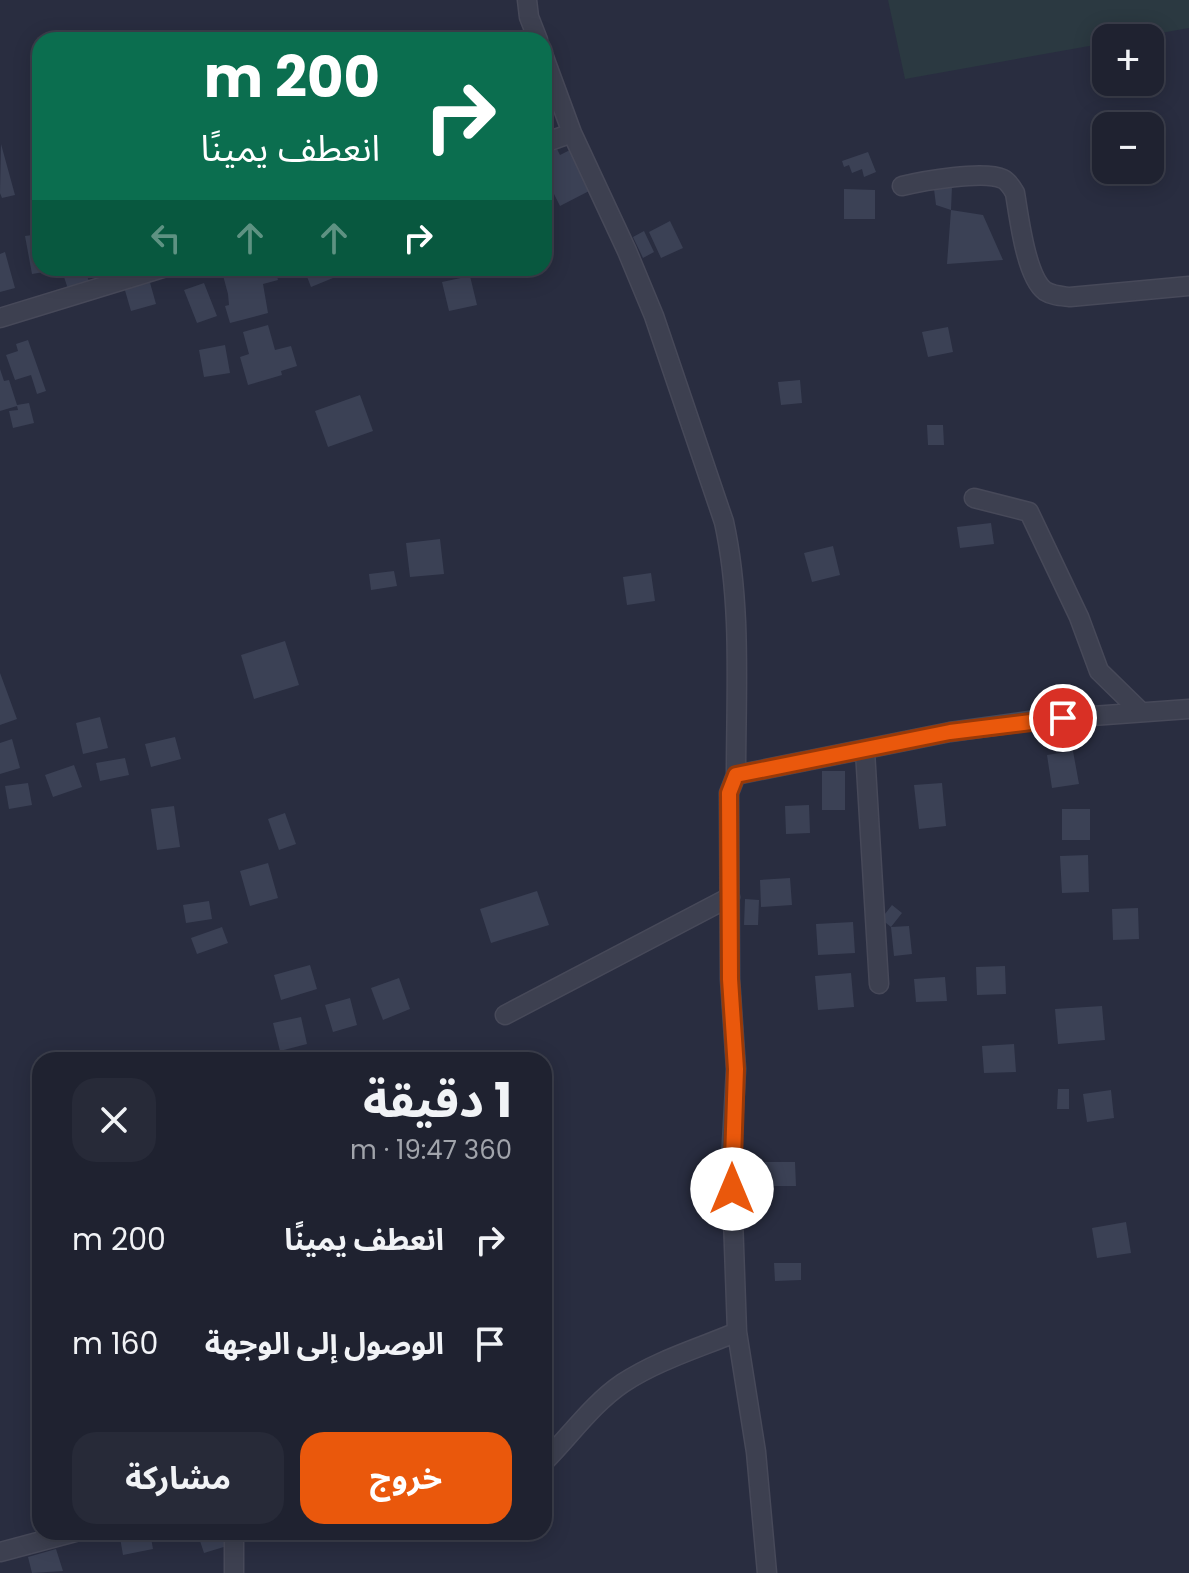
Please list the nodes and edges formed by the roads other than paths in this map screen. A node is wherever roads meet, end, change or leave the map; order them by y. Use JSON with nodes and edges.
{"nodes":[{"id":1,"x":527,"y":0,"type":"edge"},
{"id":2,"x":535,"y":32,"type":"edge"},
{"id":3,"x":552,"y":79,"type":"edge"},
{"id":4,"x":572,"y":133,"type":"junction"},
{"id":5,"x":552,"y":140,"type":"edge"},
{"id":6,"x":902,"y":186,"type":"dead end"},
{"id":7,"x":137,"y":276,"type":"edge"},
{"id":8,"x":1189,"y":286,"type":"edge"},
{"id":9,"x":0,"y":318,"type":"edge"},
{"id":10,"x":974,"y":498,"type":"dead end"},
{"id":11,"x":1189,"y":709,"type":"edge"},
{"id":12,"x":1141,"y":712,"type":"junction"},
{"id":13,"x":865,"y":751,"type":"junction"},
{"id":14,"x":736,"y":775,"type":"junction"},
{"id":15,"x":730,"y":897,"type":"junction"},
{"id":16,"x":879,"y":984,"type":"dead end"},
{"id":17,"x":505,"y":1015,"type":"dead end"},
{"id":18,"x":737,"y":1332,"type":"junction"},
{"id":19,"x":552,"y":1453,"type":"edge"},
{"id":20,"x":45,"y":1540,"type":"edge"},
{"id":21,"x":234,"y":1540,"type":"edge"},
{"id":22,"x":0,"y":1552,"type":"edge"},
{"id":23,"x":234,"y":1573,"type":"edge"},
{"id":24,"x":767,"y":1573,"type":"edge"}],
"edges":[{"from":1,"to":2,"type":"street"},
{"from":3,"to":4,"type":"street"},
{"from":4,"to":5,"type":"street"},
{"from":4,"to":14,"type":"street"},
{"from":6,"to":8,"type":"street"},
{"from":7,"to":9,"type":"street"},
{"from":10,"to":12,"type":"street"},
{"from":11,"to":12,"type":"street"},
{"from":12,"to":13,"type":"street"},
{"from":13,"to":14,"type":"street"},
{"from":13,"to":16,"type":"street"},
{"from":14,"to":15,"type":"street"},
{"from":15,"to":17,"type":"street"},
{"from":15,"to":18,"type":"street"},
{"from":18,"to":19,"type":"street"},
{"from":18,"to":24,"type":"street"},
{"from":20,"to":22,"type":"street"},
{"from":21,"to":23,"type":"street"}]}
